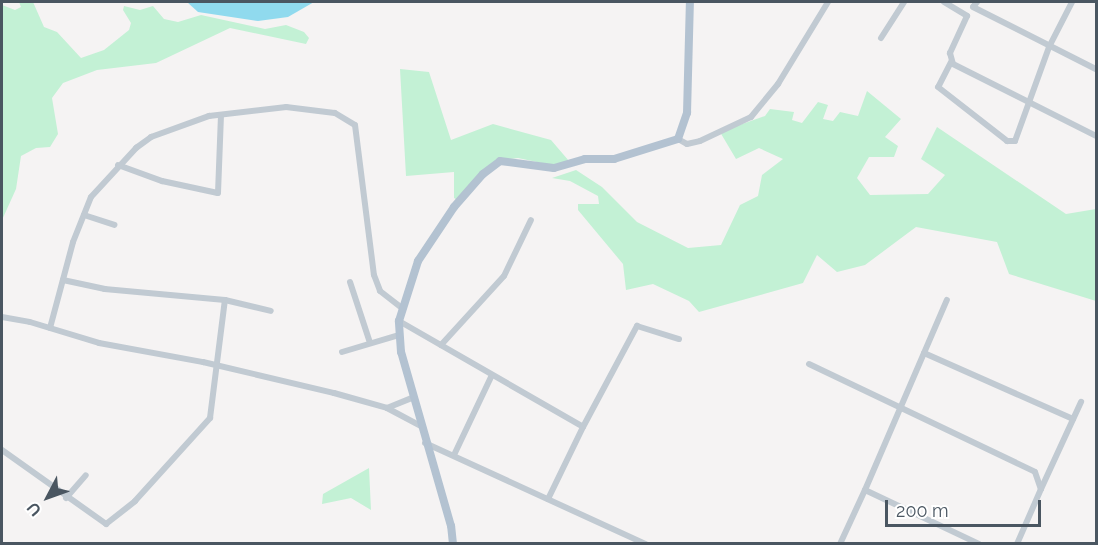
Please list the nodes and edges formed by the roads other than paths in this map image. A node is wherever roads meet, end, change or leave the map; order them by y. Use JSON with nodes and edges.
{"nodes":[{"id":1,"x":690,"y":2,"type":"edge"},
{"id":2,"x":828,"y":2,"type":"edge"},
{"id":3,"x":904,"y":2,"type":"edge"},
{"id":4,"x":944,"y":2,"type":"edge"},
{"id":5,"x":1072,"y":2,"type":"edge"},
{"id":6,"x":975,"y":4,"type":"edge"},
{"id":7,"x":967,"y":16,"type":"junction"},
{"id":8,"x":881,"y":38,"type":"dead end"},
{"id":9,"x":1048,"y":47,"type":"junction"},
{"id":10,"x":951,"y":62,"type":"junction"},
{"id":11,"x":1096,"y":69,"type":"edge"},
{"id":12,"x":1029,"y":102,"type":"junction"},
{"id":13,"x":221,"y":114,"type":"junction"},
{"id":14,"x":1096,"y":136,"type":"edge"},
{"id":15,"x":678,"y":139,"type":"junction"},
{"id":16,"x":118,"y":165,"type":"junction"},
{"id":17,"x":84,"y":215,"type":"junction"},
{"id":18,"x":531,"y":220,"type":"dead end"},
{"id":19,"x":114,"y":225,"type":"dead end"},
{"id":20,"x":63,"y":280,"type":"junction"},
{"id":21,"x":350,"y":282,"type":"dead end"},
{"id":22,"x":225,"y":300,"type":"junction"},
{"id":23,"x":946,"y":300,"type":"dead end"},
{"id":24,"x":402,"y":308,"type":"junction"},
{"id":25,"x":271,"y":311,"type":"dead end"},
{"id":26,"x":2,"y":317,"type":"edge"},
{"id":27,"x":399,"y":321,"type":"junction"},
{"id":28,"x":50,"y":328,"type":"junction"},
{"id":29,"x":399,"y":334,"type":"junction"},
{"id":30,"x":678,"y":339,"type":"dead end"},
{"id":31,"x":370,"y":343,"type":"junction"},
{"id":32,"x":441,"y":345,"type":"junction"},
{"id":33,"x":342,"y":352,"type":"dead end"},
{"id":34,"x":924,"y":353,"type":"junction"},
{"id":35,"x":809,"y":364,"type":"dead end"},
{"id":36,"x":219,"y":365,"type":"junction"},
{"id":37,"x":491,"y":377,"type":"junction"},
{"id":38,"x":414,"y":397,"type":"junction"},
{"id":39,"x":1082,"y":402,"type":"dead end"},
{"id":40,"x":902,"y":407,"type":"junction"},
{"id":41,"x":387,"y":408,"type":"junction"},
{"id":42,"x":1073,"y":419,"type":"junction"},
{"id":43,"x":421,"y":426,"type":"junction"},
{"id":44,"x":583,"y":427,"type":"junction"},
{"id":45,"x":424,"y":442,"type":"junction"},
{"id":46,"x":2,"y":450,"type":"edge"},
{"id":47,"x":454,"y":455,"type":"junction"},
{"id":48,"x":86,"y":475,"type":"dead end"},
{"id":49,"x":1041,"y":489,"type":"junction"},
{"id":50,"x":865,"y":490,"type":"junction"},
{"id":51,"x":66,"y":498,"type":"junction"},
{"id":52,"x":548,"y":499,"type":"junction"},
{"id":53,"x":453,"y":543,"type":"edge"},
{"id":54,"x":646,"y":543,"type":"edge"},
{"id":55,"x":840,"y":543,"type":"edge"},
{"id":56,"x":979,"y":543,"type":"edge"},
{"id":57,"x":1017,"y":543,"type":"edge"}],
"edges":[{"from":1,"to":15,"type":"main road"},
{"from":2,"to":15,"type":"street"},
{"from":3,"to":8,"type":"street"},
{"from":4,"to":7,"type":"street"},
{"from":5,"to":9,"type":"street"},
{"from":6,"to":7,"type":"street"},
{"from":6,"to":9,"type":"street"},
{"from":7,"to":10,"type":"street"},
{"from":9,"to":11,"type":"street"},
{"from":9,"to":12,"type":"street"},
{"from":10,"to":12,"type":"street"},
{"from":10,"to":12,"type":"street"},
{"from":12,"to":14,"type":"street"},
{"from":13,"to":16,"type":"street"},
{"from":13,"to":16,"type":"street"},
{"from":13,"to":24,"type":"street"},
{"from":15,"to":24,"type":"main road"},
{"from":16,"to":17,"type":"street"},
{"from":17,"to":19,"type":"street"},
{"from":17,"to":20,"type":"street"},
{"from":18,"to":32,"type":"street"},
{"from":20,"to":22,"type":"street"},
{"from":20,"to":28,"type":"street"},
{"from":21,"to":31,"type":"street"},
{"from":22,"to":25,"type":"street"},
{"from":22,"to":36,"type":"street"},
{"from":23,"to":34,"type":"street"},
{"from":24,"to":27,"type":"main road"},
{"from":26,"to":28,"type":"street"},
{"from":27,"to":29,"type":"main road"},
{"from":27,"to":32,"type":"street"},
{"from":28,"to":36,"type":"street"},
{"from":29,"to":31,"type":"street"},
{"from":29,"to":38,"type":"main road"},
{"from":30,"to":44,"type":"street"},
{"from":31,"to":33,"type":"street"},
{"from":32,"to":37,"type":"street"},
{"from":34,"to":40,"type":"street"},
{"from":34,"to":42,"type":"street"},
{"from":35,"to":40,"type":"street"},
{"from":36,"to":41,"type":"street"},
{"from":36,"to":51,"type":"street"},
{"from":37,"to":44,"type":"street"},
{"from":37,"to":47,"type":"street"},
{"from":38,"to":41,"type":"street"},
{"from":38,"to":43,"type":"main road"},
{"from":39,"to":42,"type":"street"},
{"from":40,"to":49,"type":"street"},
{"from":40,"to":50,"type":"street"},
{"from":41,"to":43,"type":"street"},
{"from":42,"to":49,"type":"street"},
{"from":43,"to":45,"type":"main road"},
{"from":44,"to":52,"type":"street"},
{"from":45,"to":47,"type":"street"},
{"from":45,"to":53,"type":"main road"},
{"from":46,"to":51,"type":"street"},
{"from":47,"to":52,"type":"street"},
{"from":48,"to":51,"type":"street"},
{"from":49,"to":57,"type":"street"},
{"from":50,"to":55,"type":"street"},
{"from":50,"to":56,"type":"street"},
{"from":52,"to":54,"type":"street"}]}
